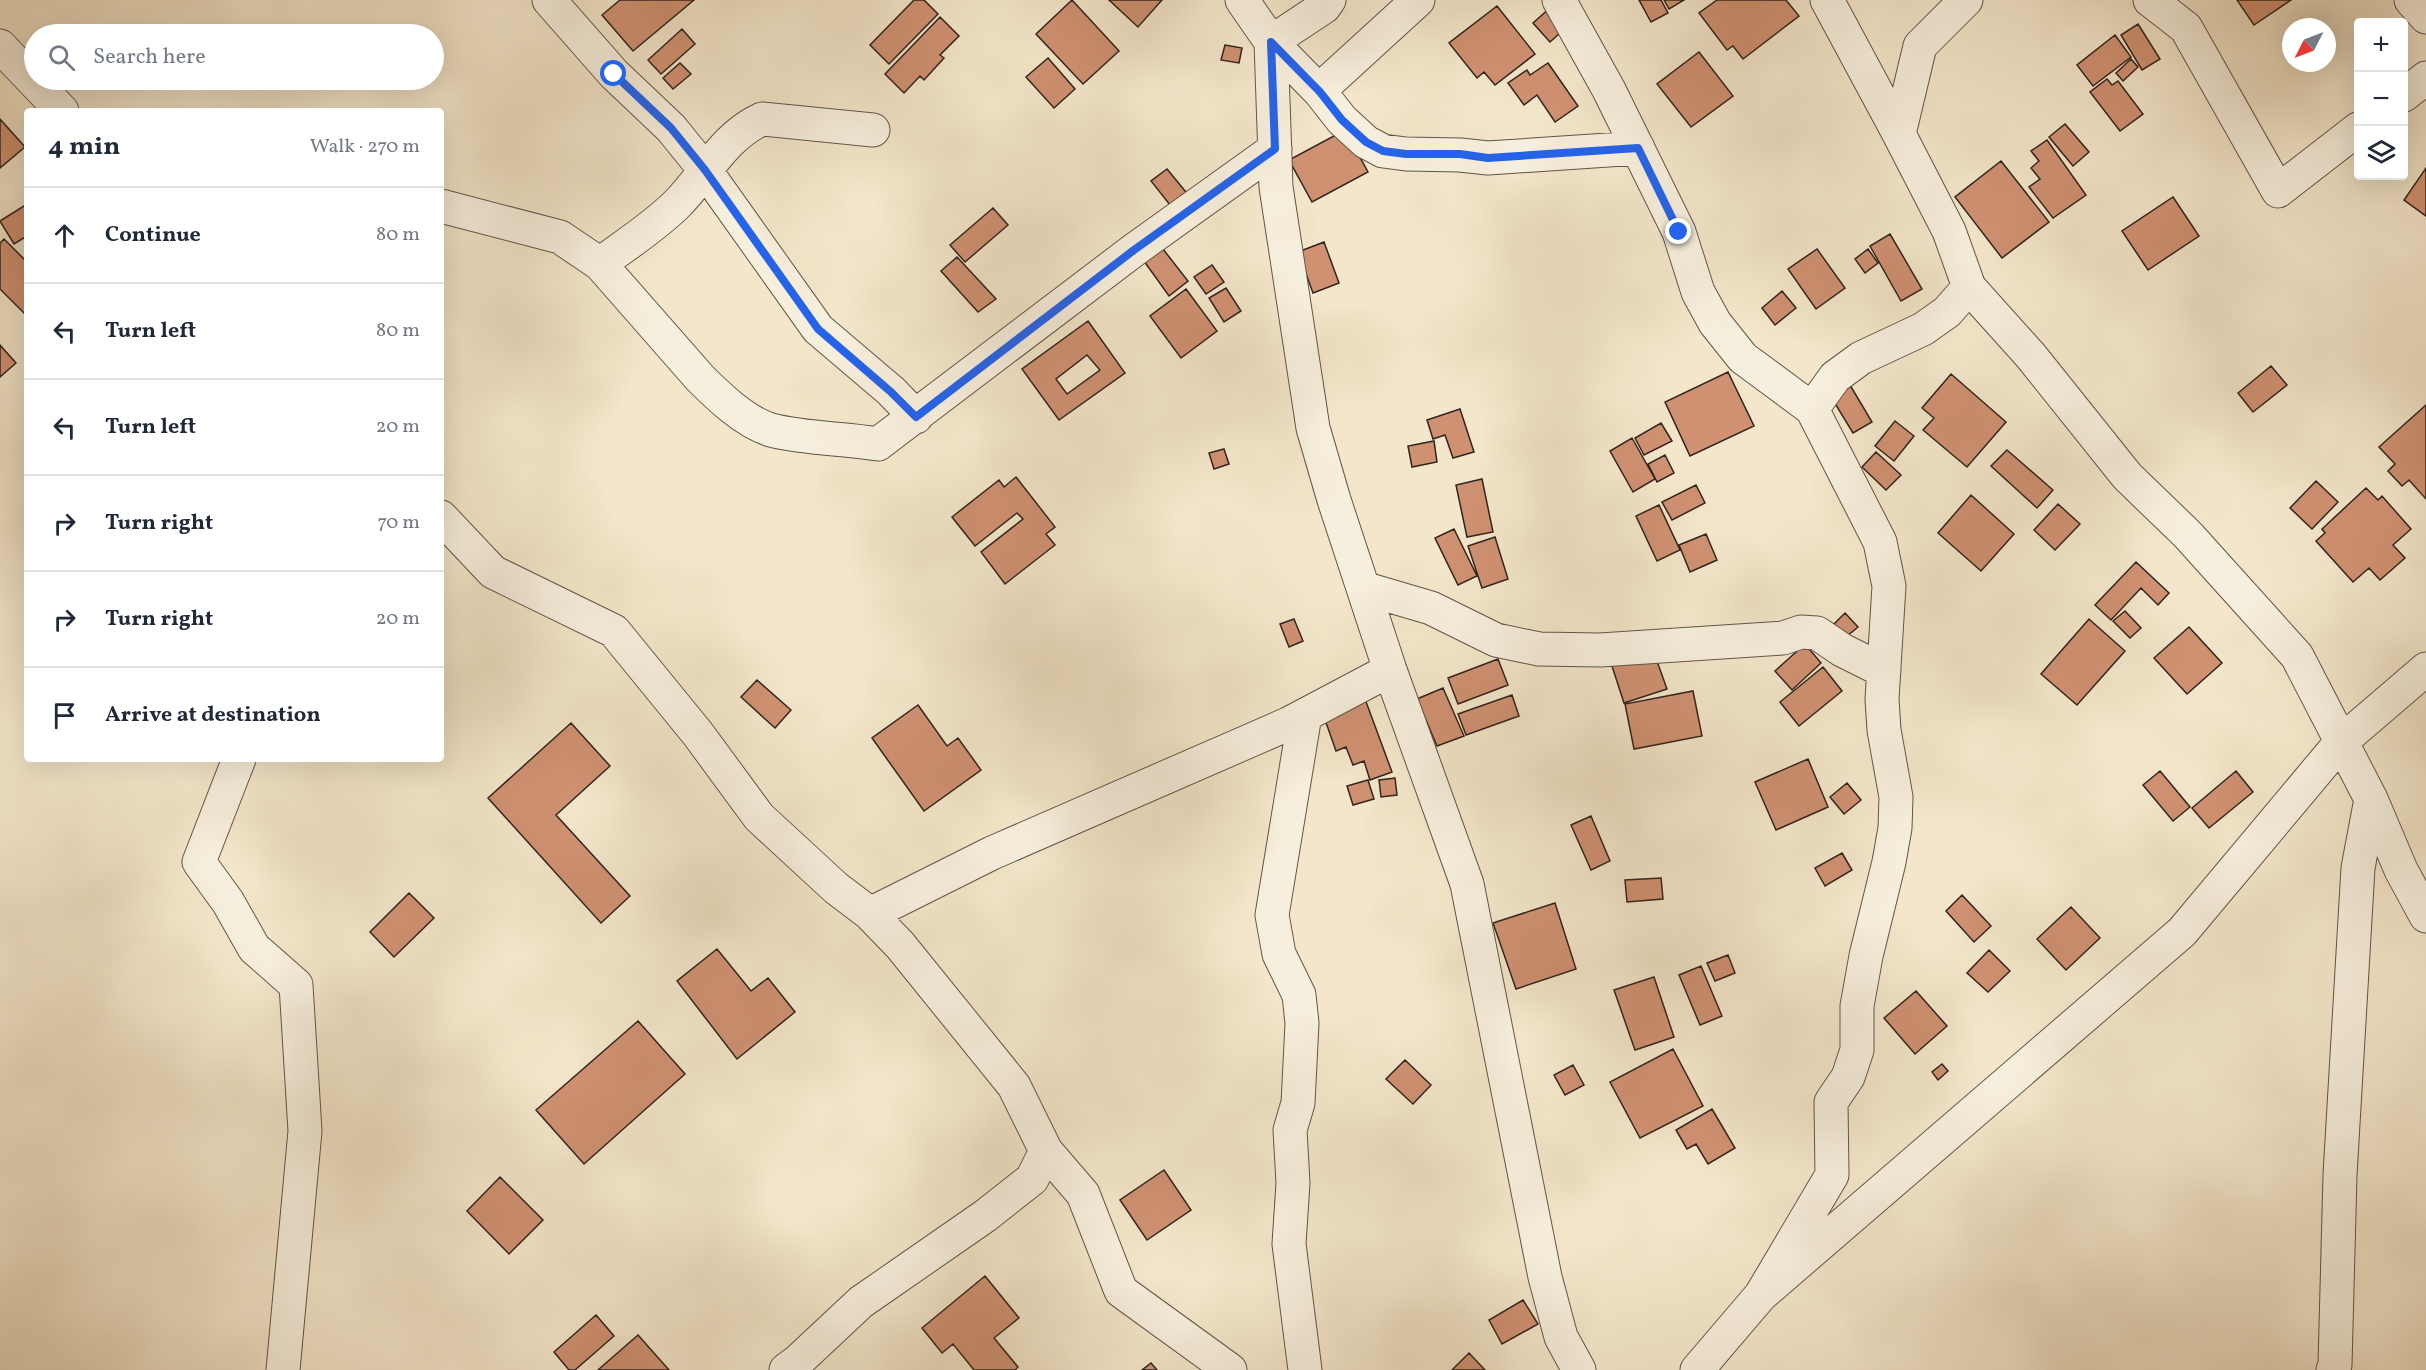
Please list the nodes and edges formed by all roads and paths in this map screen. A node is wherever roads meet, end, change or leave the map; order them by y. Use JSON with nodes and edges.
{"nodes":[{"id":1,"x":549,"y":0,"type":"edge"},
{"id":2,"x":1242,"y":0,"type":"edge"},
{"id":3,"x":1329,"y":0,"type":"edge"},
{"id":4,"x":1418,"y":0,"type":"edge"},
{"id":5,"x":1559,"y":0,"type":"edge"},
{"id":6,"x":1827,"y":0,"type":"edge"},
{"id":7,"x":1966,"y":0,"type":"edge"},
{"id":8,"x":2150,"y":0,"type":"edge"},
{"id":9,"x":2411,"y":0,"type":"edge"},
{"id":10,"x":2426,"y":18,"type":"edge"},
{"id":11,"x":1271,"y":42,"type":"junction"},
{"id":12,"x":0,"y":46,"type":"edge"},
{"id":13,"x":24,"y":71,"type":"edge"},
{"id":14,"x":2426,"y":78,"type":"edge"},
{"id":15,"x":42,"y":90,"type":"edge"},
{"id":16,"x":2408,"y":91,"type":"edge"},
{"id":17,"x":1320,"y":92,"type":"junction"},
{"id":18,"x":59,"y":108,"type":"edge"},
{"id":19,"x":873,"y":130,"type":"dead end"},
{"id":20,"x":2354,"y":132,"type":"edge"},
{"id":21,"x":1899,"y":134,"type":"junction"},
{"id":22,"x":1638,"y":148,"type":"junction"},
{"id":23,"x":1275,"y":149,"type":"junction"},
{"id":24,"x":705,"y":170,"type":"junction"},
{"id":25,"x":444,"y":207,"type":"edge"},
{"id":26,"x":600,"y":264,"type":"junction"},
{"id":27,"x":1969,"y":287,"type":"junction"},
{"id":28,"x":1812,"y":409,"type":"junction"},
{"id":29,"x":916,"y":417,"type":"junction"},
{"id":30,"x":444,"y":520,"type":"edge"},
{"id":31,"x":1363,"y":588,"type":"junction"},
{"id":32,"x":2426,"y":669,"type":"edge"},
{"id":33,"x":1390,"y":670,"type":"junction"},
{"id":34,"x":1884,"y":670,"type":"junction"},
{"id":35,"x":1305,"y":715,"type":"junction"},
{"id":36,"x":2342,"y":741,"type":"junction"},
{"id":37,"x":238,"y":762,"type":"edge"},
{"id":38,"x":2371,"y":798,"type":"junction"},
{"id":39,"x":870,"y":914,"type":"junction"},
{"id":40,"x":2426,"y":916,"type":"edge"},
{"id":41,"x":1046,"y":1151,"type":"junction"},
{"id":42,"x":1761,"y":1295,"type":"junction"},
{"id":43,"x":283,"y":1370,"type":"edge"},
{"id":44,"x":786,"y":1370,"type":"edge"},
{"id":45,"x":1230,"y":1370,"type":"edge"},
{"id":46,"x":1305,"y":1370,"type":"edge"},
{"id":47,"x":1579,"y":1370,"type":"edge"},
{"id":48,"x":1697,"y":1370,"type":"edge"},
{"id":49,"x":2333,"y":1370,"type":"edge"}],
"edges":[{"from":1,"to":24,"type":"street"},
{"from":2,"to":11,"type":"street"},
{"from":3,"to":11,"type":"street"},
{"from":4,"to":17,"type":"street"},
{"from":5,"to":22,"type":"street"},
{"from":6,"to":21,"type":"street"},
{"from":7,"to":21,"type":"street"},
{"from":8,"to":20,"type":"street"},
{"from":9,"to":10,"type":"street"},
{"from":11,"to":17,"type":"street"},
{"from":11,"to":23,"type":"street"},
{"from":12,"to":13,"type":"street"},
{"from":14,"to":16,"type":"street"},
{"from":15,"to":18,"type":"street"},
{"from":17,"to":22,"type":"street"},
{"from":19,"to":24,"type":"street"},
{"from":21,"to":27,"type":"street"},
{"from":22,"to":28,"type":"street"},
{"from":23,"to":29,"type":"street"},
{"from":23,"to":31,"type":"street"},
{"from":24,"to":26,"type":"street"},
{"from":24,"to":29,"type":"street"},
{"from":25,"to":26,"type":"street"},
{"from":26,"to":29,"type":"street"},
{"from":27,"to":28,"type":"street"},
{"from":27,"to":36,"type":"street"},
{"from":28,"to":34,"type":"street"},
{"from":30,"to":39,"type":"street"},
{"from":31,"to":33,"type":"street"},
{"from":31,"to":34,"type":"street"},
{"from":32,"to":36,"type":"street"},
{"from":33,"to":35,"type":"street"},
{"from":33,"to":47,"type":"street"},
{"from":34,"to":42,"type":"street"},
{"from":35,"to":39,"type":"street"},
{"from":35,"to":46,"type":"street"},
{"from":36,"to":38,"type":"street"},
{"from":36,"to":42,"type":"street"},
{"from":37,"to":43,"type":"street"},
{"from":38,"to":40,"type":"street"},
{"from":38,"to":49,"type":"street"},
{"from":39,"to":41,"type":"street"},
{"from":41,"to":44,"type":"street"},
{"from":41,"to":45,"type":"street"},
{"from":42,"to":48,"type":"street"}]}
